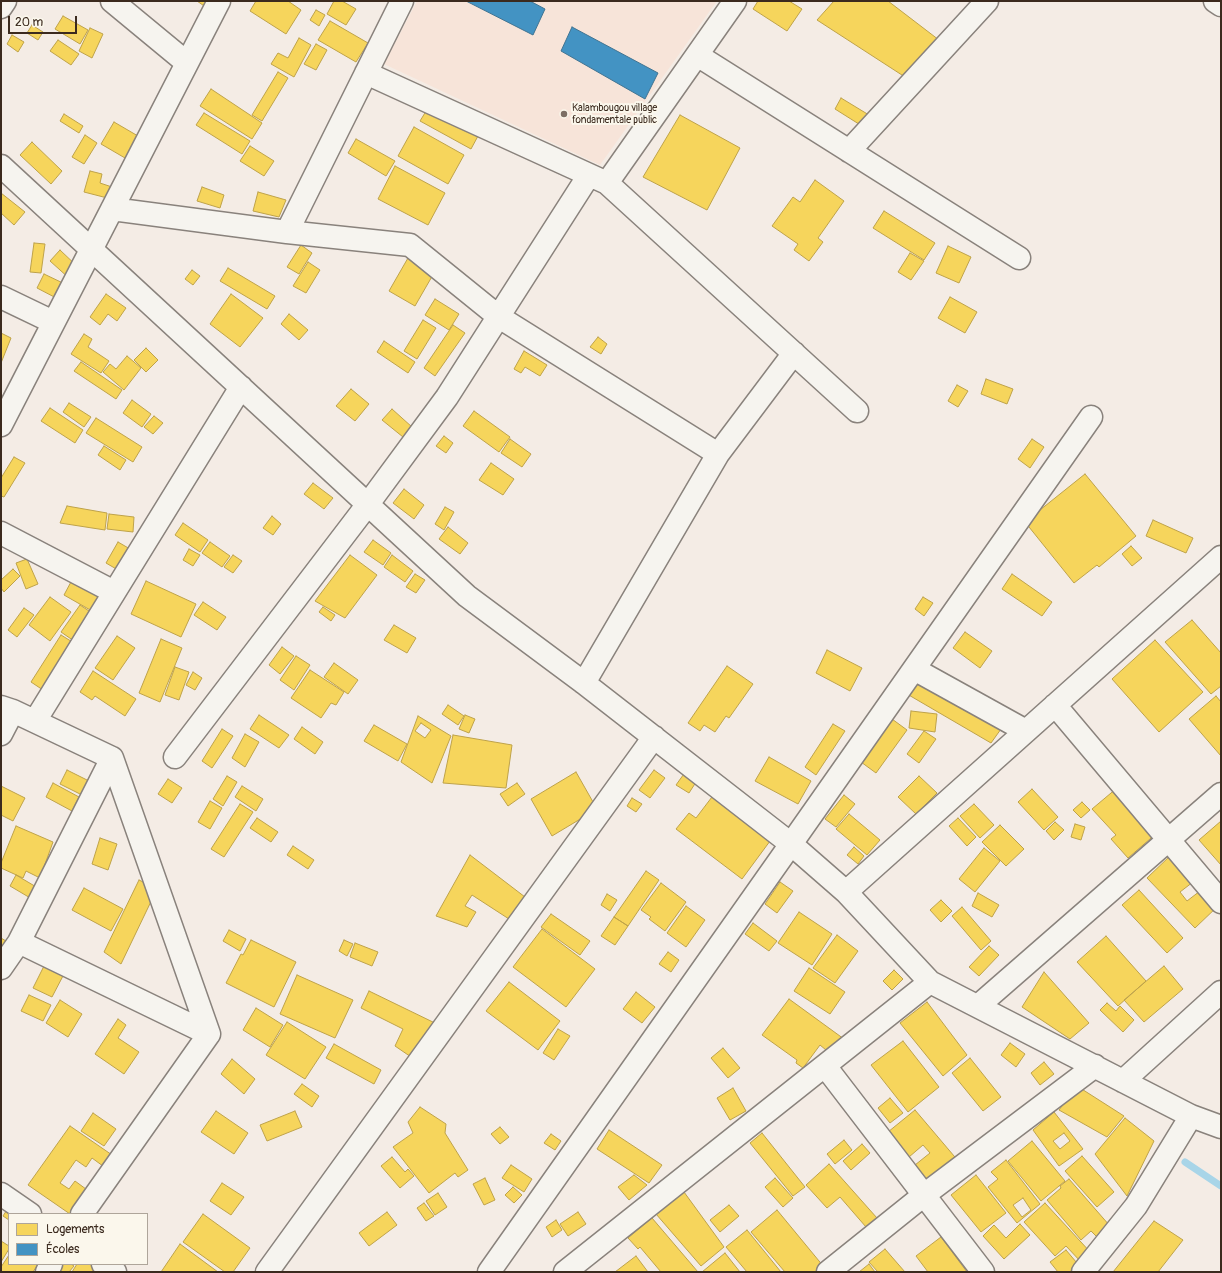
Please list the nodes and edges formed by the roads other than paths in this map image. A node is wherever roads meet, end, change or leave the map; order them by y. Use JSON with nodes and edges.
{"nodes":[{"id":1,"x":5,"y":1,"type":"edge"},
{"id":2,"x":112,"y":1,"type":"edge"},
{"id":3,"x":219,"y":1,"type":"edge"},
{"id":4,"x":402,"y":1,"type":"edge"},
{"id":5,"x":735,"y":1,"type":"edge"},
{"id":6,"x":986,"y":1,"type":"edge"},
{"id":7,"x":1215,"y":1,"type":"edge"},
{"id":8,"x":1221,"y":5,"type":"edge"},
{"id":9,"x":1,"y":7,"type":"edge"},
{"id":10,"x":697,"y":55,"type":"junction"},
{"id":11,"x":187,"y":63,"type":"junction"},
{"id":12,"x":366,"y":73,"type":"junction"},
{"id":13,"x":849,"y":151,"type":"junction"},
{"id":14,"x":1,"y":166,"type":"edge"},
{"id":15,"x":598,"y":179,"type":"junction"},
{"id":16,"x":112,"y":209,"type":"junction"},
{"id":17,"x":287,"y":232,"type":"junction"},
{"id":18,"x":90,"y":249,"type":"junction"},
{"id":19,"x":1019,"y":258,"type":"dead end"},
{"id":20,"x":1,"y":297,"type":"edge"},
{"id":21,"x":499,"y":317,"type":"junction"},
{"id":22,"x":53,"y":322,"type":"junction"},
{"id":23,"x":794,"y":353,"type":"junction"},
{"id":24,"x":241,"y":387,"type":"junction"},
{"id":25,"x":858,"y":411,"type":"dead end"},
{"id":26,"x":1091,"y":417,"type":"dead end"},
{"id":27,"x":1,"y":425,"type":"edge"},
{"id":28,"x":718,"y":454,"type":"junction"},
{"id":29,"x":368,"y":504,"type":"junction"},
{"id":30,"x":1,"y":533,"type":"edge"},
{"id":31,"x":1221,"y":557,"type":"edge"},
{"id":32,"x":114,"y":592,"type":"junction"},
{"id":33,"x":914,"y":669,"type":"junction"},
{"id":34,"x":584,"y":682,"type":"junction"},
{"id":35,"x":1055,"y":705,"type":"junction"},
{"id":36,"x":7,"y":709,"type":"edge"},
{"id":37,"x":35,"y":721,"type":"junction"},
{"id":38,"x":1026,"y":731,"type":"junction"},
{"id":39,"x":1,"y":734,"type":"edge"},
{"id":40,"x":654,"y":737,"type":"junction"},
{"id":41,"x":175,"y":757,"type":"dead end"},
{"id":42,"x":112,"y":758,"type":"junction"},
{"id":43,"x":1221,"y":794,"type":"edge"},
{"id":44,"x":1168,"y":840,"type":"junction"},
{"id":45,"x":792,"y":844,"type":"junction"},
{"id":46,"x":846,"y":892,"type":"junction"},
{"id":47,"x":1221,"y":902,"type":"edge"},
{"id":48,"x":19,"y":942,"type":"junction"},
{"id":49,"x":1,"y":968,"type":"edge"},
{"id":50,"x":930,"y":982,"type":"junction"},
{"id":51,"x":1221,"y":992,"type":"edge"},
{"id":52,"x":978,"y":1006,"type":"junction"},
{"id":53,"x":209,"y":1034,"type":"junction"},
{"id":54,"x":825,"y":1066,"type":"junction"},
{"id":55,"x":1095,"y":1066,"type":"junction"},
{"id":56,"x":1123,"y":1081,"type":"junction"},
{"id":57,"x":1192,"y":1116,"type":"junction"},
{"id":58,"x":1221,"y":1127,"type":"edge"},
{"id":59,"x":1,"y":1194,"type":"edge"},
{"id":60,"x":924,"y":1196,"type":"junction"},
{"id":61,"x":29,"y":1213,"type":"edge"},
{"id":62,"x":83,"y":1213,"type":"edge"},
{"id":63,"x":104,"y":1265,"type":"edge"},
{"id":64,"x":114,"y":1272,"type":"edge"},
{"id":65,"x":267,"y":1272,"type":"edge"},
{"id":66,"x":488,"y":1272,"type":"edge"},
{"id":67,"x":565,"y":1272,"type":"edge"},
{"id":68,"x":828,"y":1272,"type":"edge"},
{"id":69,"x":982,"y":1272,"type":"edge"},
{"id":70,"x":1083,"y":1272,"type":"edge"}],
"edges":[{"from":1,"to":9,"type":"street"},
{"from":2,"to":11,"type":"street"},
{"from":3,"to":11,"type":"street"},
{"from":4,"to":12,"type":"street"},
{"from":5,"to":10,"type":"street"},
{"from":6,"to":13,"type":"street"},
{"from":7,"to":8,"type":"street"},
{"from":10,"to":13,"type":"street"},
{"from":10,"to":15,"type":"street"},
{"from":11,"to":16,"type":"street"},
{"from":12,"to":15,"type":"street"},
{"from":12,"to":17,"type":"street"},
{"from":13,"to":19,"type":"street"},
{"from":14,"to":18,"type":"street"},
{"from":15,"to":21,"type":"street"},
{"from":15,"to":23,"type":"street"},
{"from":16,"to":17,"type":"street"},
{"from":16,"to":18,"type":"street"},
{"from":17,"to":21,"type":"street"},
{"from":18,"to":22,"type":"street"},
{"from":18,"to":24,"type":"street"},
{"from":20,"to":22,"type":"street"},
{"from":21,"to":28,"type":"street"},
{"from":21,"to":29,"type":"street"},
{"from":22,"to":27,"type":"street"},
{"from":23,"to":25,"type":"street"},
{"from":23,"to":28,"type":"street"},
{"from":24,"to":29,"type":"street"},
{"from":24,"to":32,"type":"street"},
{"from":26,"to":33,"type":"street"},
{"from":28,"to":34,"type":"street"},
{"from":29,"to":34,"type":"street"},
{"from":29,"to":41,"type":"street"},
{"from":30,"to":32,"type":"street"},
{"from":31,"to":35,"type":"street"},
{"from":32,"to":37,"type":"street"},
{"from":33,"to":38,"type":"street"},
{"from":33,"to":45,"type":"street"},
{"from":34,"to":40,"type":"street"},
{"from":35,"to":38,"type":"street"},
{"from":35,"to":44,"type":"street"},
{"from":36,"to":37,"type":"street"},
{"from":36,"to":39,"type":"street"},
{"from":37,"to":42,"type":"street"},
{"from":38,"to":46,"type":"street"},
{"from":40,"to":45,"type":"street"},
{"from":40,"to":65,"type":"street"},
{"from":42,"to":48,"type":"street"},
{"from":42,"to":53,"type":"street"},
{"from":43,"to":44,"type":"street"},
{"from":44,"to":47,"type":"street"},
{"from":44,"to":52,"type":"street"},
{"from":45,"to":46,"type":"street"},
{"from":45,"to":66,"type":"street"},
{"from":46,"to":50,"type":"street"},
{"from":48,"to":49,"type":"street"},
{"from":48,"to":53,"type":"street"},
{"from":50,"to":52,"type":"street"},
{"from":50,"to":54,"type":"street"},
{"from":51,"to":56,"type":"street"},
{"from":52,"to":55,"type":"street"},
{"from":53,"to":62,"type":"street"},
{"from":54,"to":60,"type":"street"},
{"from":54,"to":67,"type":"street"},
{"from":55,"to":56,"type":"street"},
{"from":55,"to":60,"type":"street"},
{"from":56,"to":57,"type":"street"},
{"from":57,"to":58,"type":"street"},
{"from":57,"to":70,"type":"street"},
{"from":59,"to":61,"type":"street"},
{"from":60,"to":68,"type":"street"},
{"from":60,"to":69,"type":"street"},
{"from":63,"to":64,"type":"street"}]}
